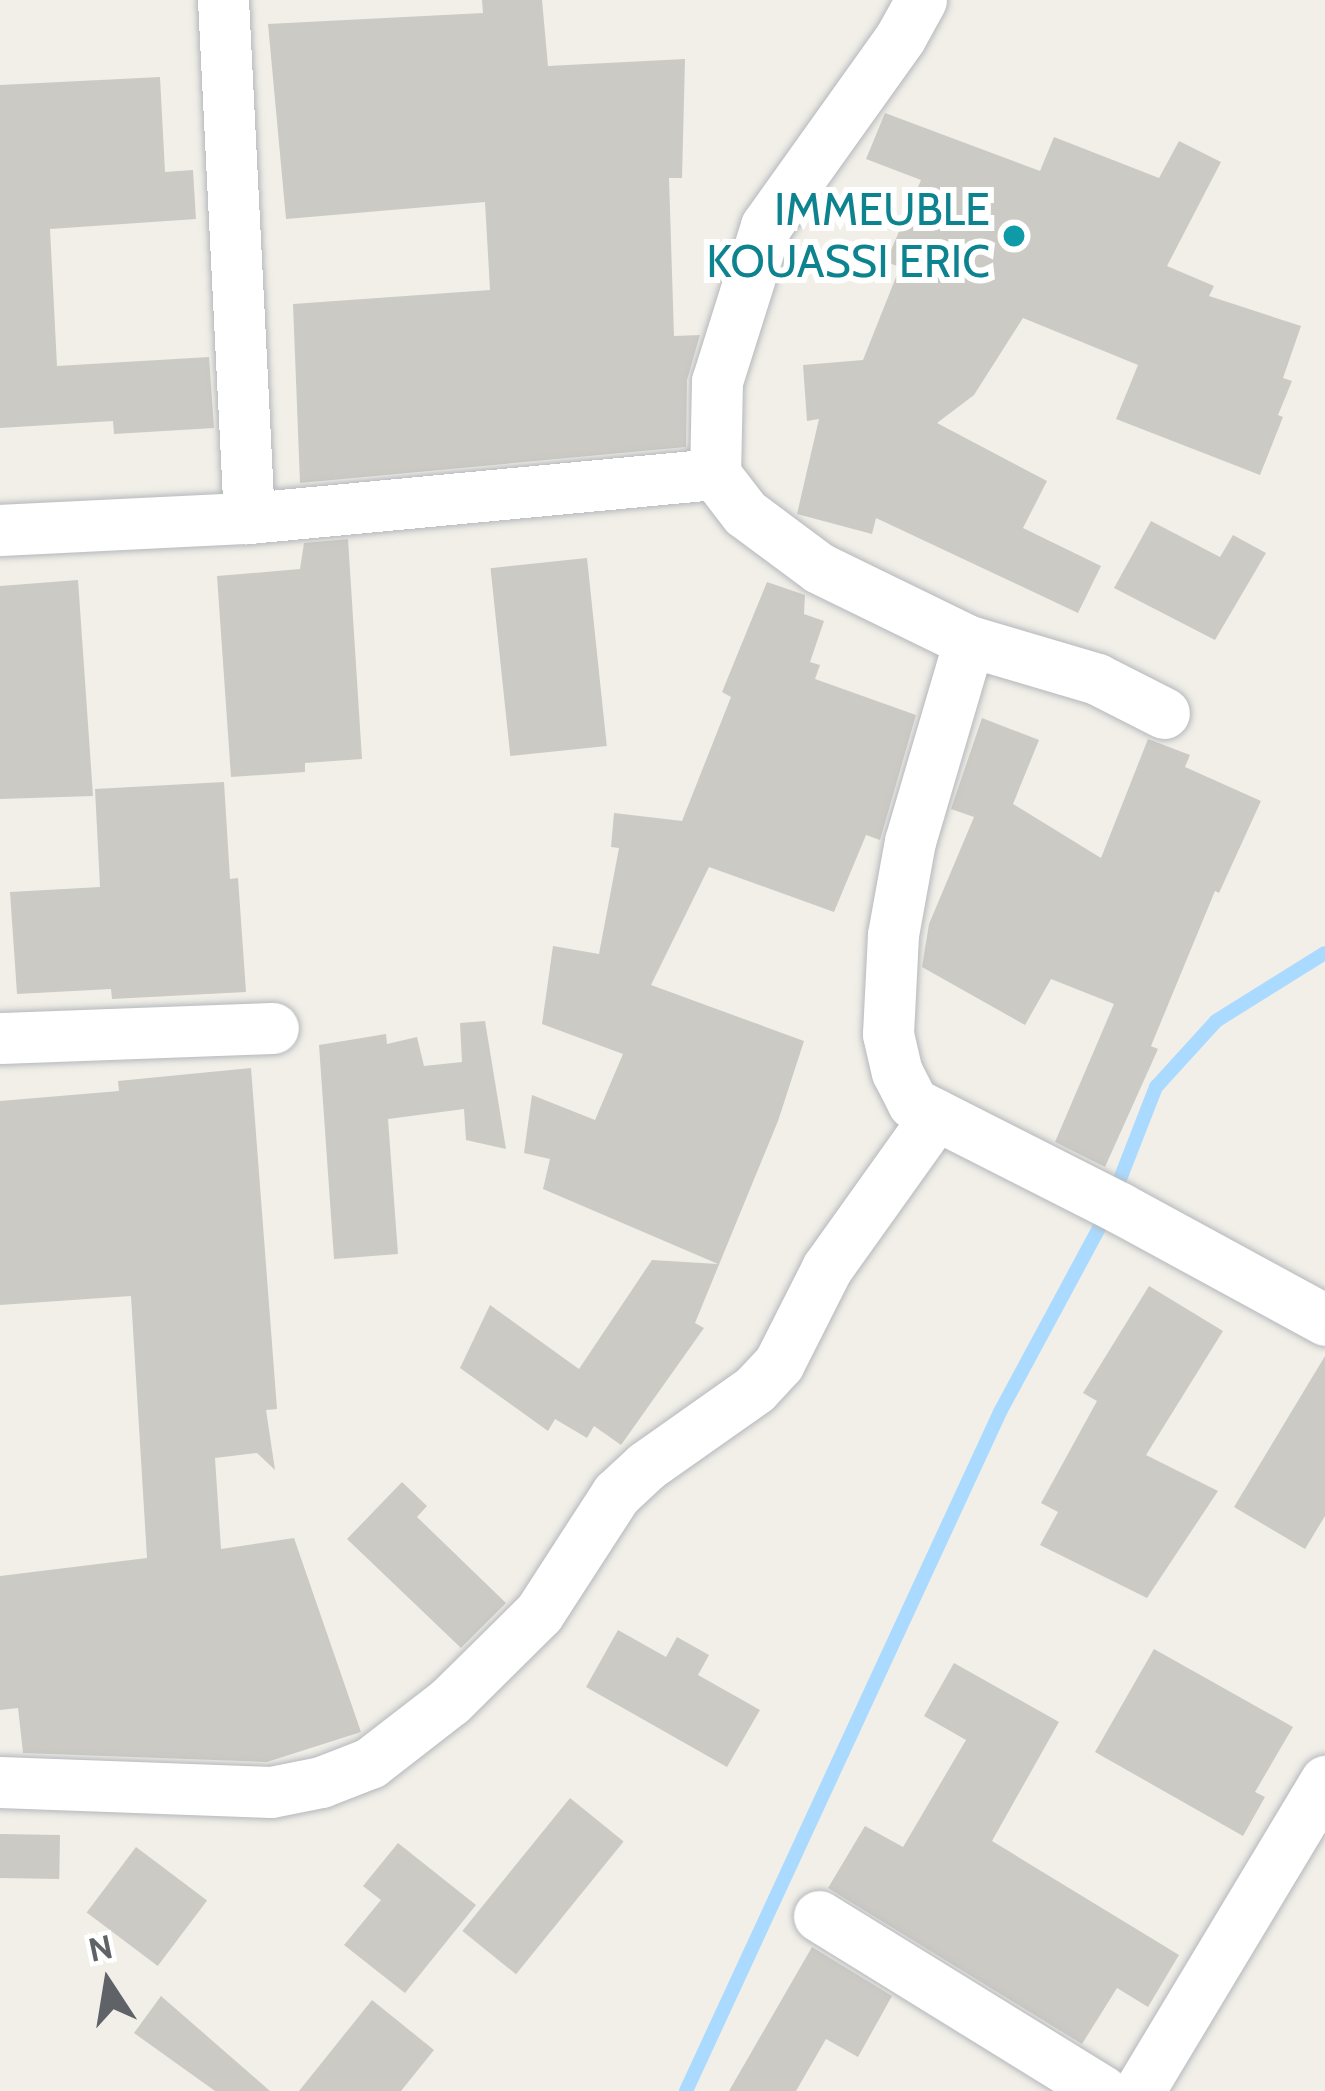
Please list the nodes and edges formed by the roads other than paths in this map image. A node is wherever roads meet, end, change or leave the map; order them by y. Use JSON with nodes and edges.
{"nodes":[{"id":1,"x":224,"y":0,"type":"edge"},
{"id":2,"x":921,"y":0,"type":"edge"},
{"id":3,"x":715,"y":473,"type":"junction"},
{"id":4,"x":249,"y":518,"type":"junction"},
{"id":5,"x":0,"y":530,"type":"edge"},
{"id":6,"x":969,"y":641,"type":"junction"},
{"id":7,"x":1164,"y":713,"type":"dead end"},
{"id":8,"x":274,"y":1028,"type":"dead end"},
{"id":9,"x":0,"y":1038,"type":"edge"},
{"id":10,"x":936,"y":1115,"type":"junction"},
{"id":11,"x":1325,"y":1321,"type":"edge"},
{"id":12,"x":1325,"y":1781,"type":"edge"},
{"id":13,"x":0,"y":1782,"type":"edge"},
{"id":14,"x":819,"y":1916,"type":"dead end"},
{"id":15,"x":1102,"y":2091,"type":"edge"},
{"id":16,"x":1138,"y":2091,"type":"edge"}],
"edges":[{"from":1,"to":4,"type":"street"},
{"from":2,"to":3,"type":"street"},
{"from":3,"to":4,"type":"street"},
{"from":3,"to":6,"type":"street"},
{"from":4,"to":5,"type":"street"},
{"from":6,"to":7,"type":"street"},
{"from":6,"to":10,"type":"street"},
{"from":8,"to":9,"type":"street"},
{"from":10,"to":11,"type":"street"},
{"from":10,"to":13,"type":"street"},
{"from":12,"to":16,"type":"street"},
{"from":14,"to":15,"type":"street"}]}
